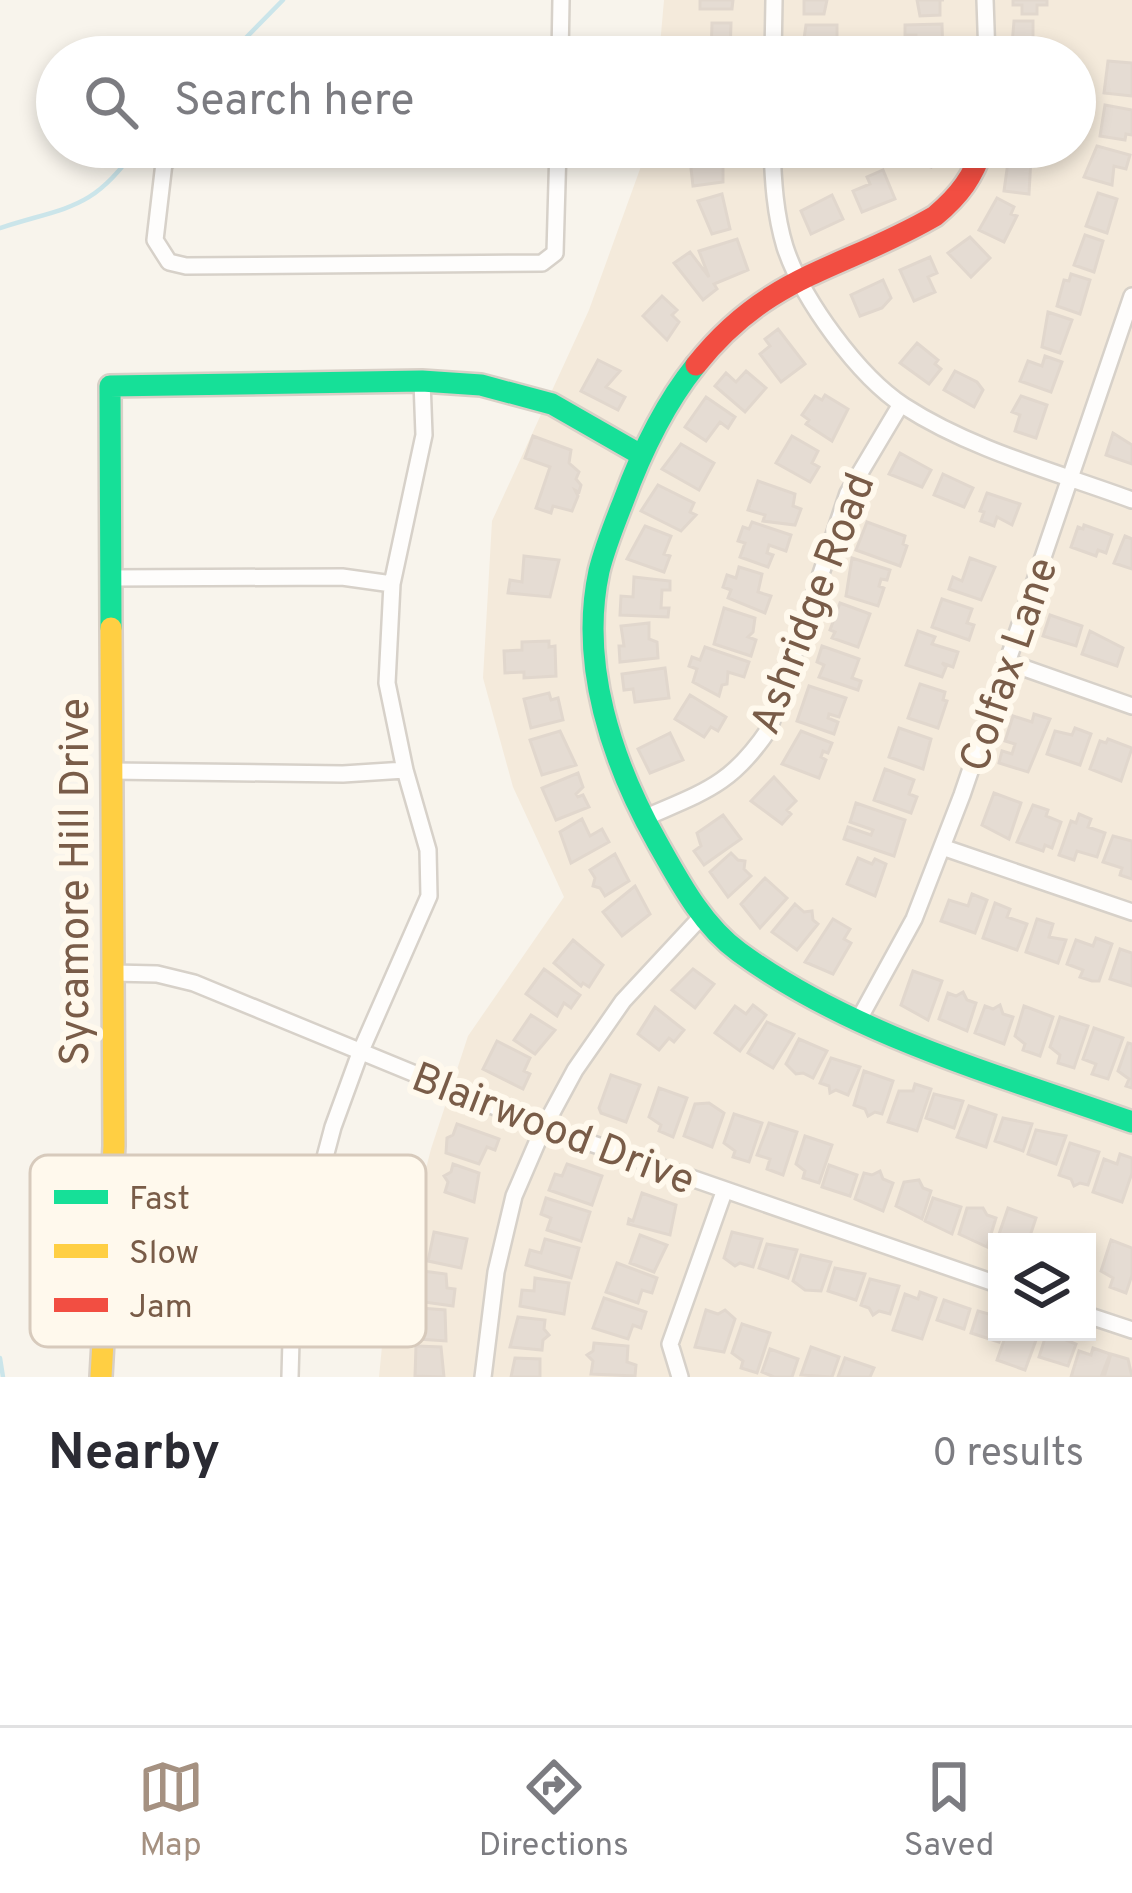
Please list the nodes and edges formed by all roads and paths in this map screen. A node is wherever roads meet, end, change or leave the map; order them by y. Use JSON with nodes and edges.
{"nodes":[{"id":1,"x":561,"y":0,"type":"edge"},
{"id":2,"x":774,"y":0,"type":"edge"},
{"id":3,"x":985,"y":0,"type":"edge"},
{"id":4,"x":560,"y":36,"type":"edge"},
{"id":5,"x":773,"y":36,"type":"edge"},
{"id":6,"x":986,"y":36,"type":"edge"},
{"id":7,"x":163,"y":168,"type":"edge"},
{"id":8,"x":557,"y":168,"type":"edge"},
{"id":9,"x":773,"y":168,"type":"edge"},
{"id":10,"x":979,"y":168,"type":"edge"},
{"id":11,"x":798,"y":278,"type":"junction"},
{"id":12,"x":1132,"y":296,"type":"edge"},
{"id":13,"x":422,"y":381,"type":"junction"},
{"id":14,"x":901,"y":404,"type":"junction"},
{"id":15,"x":641,"y":455,"type":"junction"},
{"id":16,"x":1071,"y":478,"type":"junction"},
{"id":17,"x":1132,"y":500,"type":"edge"},
{"id":18,"x":111,"y":578,"type":"junction"},
{"id":19,"x":392,"y":584,"type":"junction"},
{"id":20,"x":1007,"y":662,"type":"junction"},
{"id":21,"x":1132,"y":706,"type":"edge"},
{"id":22,"x":405,"y":770,"type":"junction"},
{"id":23,"x":111,"y":771,"type":"junction"},
{"id":24,"x":642,"y":819,"type":"junction"},
{"id":25,"x":942,"y":847,"type":"junction"},
{"id":26,"x":1132,"y":912,"type":"edge"},
{"id":27,"x":702,"y":916,"type":"junction"},
{"id":28,"x":113,"y":973,"type":"junction"},
{"id":29,"x":858,"y":1022,"type":"junction"},
{"id":30,"x":360,"y":1053,"type":"junction"},
{"id":31,"x":1132,"y":1122,"type":"edge"},
{"id":32,"x":544,"y":1127,"type":"junction"},
{"id":33,"x":113,"y":1155,"type":"edge"},
{"id":34,"x":326,"y":1155,"type":"edge"},
{"id":35,"x":724,"y":1192,"type":"junction"},
{"id":36,"x":988,"y":1282,"type":"edge"},
{"id":37,"x":1096,"y":1318,"type":"edge"},
{"id":38,"x":1132,"y":1330,"type":"edge"},
{"id":39,"x":103,"y":1347,"type":"edge"},
{"id":40,"x":291,"y":1347,"type":"edge"},
{"id":41,"x":101,"y":1377,"type":"edge"},
{"id":42,"x":290,"y":1377,"type":"edge"},
{"id":43,"x":483,"y":1377,"type":"edge"},
{"id":44,"x":680,"y":1377,"type":"edge"}],
"edges":[{"from":1,"to":4,"type":"street"},
{"from":2,"to":5,"type":"street"},
{"from":3,"to":6,"type":"street"},
{"from":7,"to":8,"type":"street"},
{"from":9,"to":11,"type":"street"},
{"from":10,"to":11,"type":"street"},
{"from":11,"to":14,"type":"street"},
{"from":11,"to":15,"type":"street"},
{"from":12,"to":16,"type":"street","name":"Colfax Lane"},
{"from":13,"to":15,"type":"street"},
{"from":13,"to":18,"type":"street","name":"Sycamore Hill Drive"},
{"from":13,"to":19,"type":"street"},
{"from":14,"to":16,"type":"street"},
{"from":14,"to":24,"type":"street","name":"Ashridge Road"},
{"from":15,"to":24,"type":"street"},
{"from":16,"to":17,"type":"street"},
{"from":16,"to":20,"type":"street","name":"Colfax Lane"},
{"from":18,"to":19,"type":"street"},
{"from":18,"to":23,"type":"street","name":"Sycamore Hill Drive"},
{"from":19,"to":22,"type":"street"},
{"from":20,"to":21,"type":"street"},
{"from":20,"to":25,"type":"street","name":"Colfax Lane"},
{"from":22,"to":23,"type":"street"},
{"from":22,"to":30,"type":"street"},
{"from":23,"to":28,"type":"street","name":"Sycamore Hill Drive"},
{"from":24,"to":27,"type":"street"},
{"from":25,"to":26,"type":"street"},
{"from":25,"to":29,"type":"street","name":"Colfax Lane"},
{"from":27,"to":29,"type":"street"},
{"from":27,"to":32,"type":"street"},
{"from":28,"to":30,"type":"street","name":"Blairwood Drive"},
{"from":28,"to":33,"type":"street","name":"Sycamore Hill Drive"},
{"from":29,"to":31,"type":"street"},
{"from":30,"to":32,"type":"street","name":"Blairwood Drive"},
{"from":30,"to":34,"type":"street"},
{"from":32,"to":35,"type":"street","name":"Blairwood Drive"},
{"from":32,"to":43,"type":"street"},
{"from":35,"to":36,"type":"street","name":"Blairwood Drive"},
{"from":35,"to":44,"type":"street"},
{"from":37,"to":38,"type":"street"},
{"from":39,"to":41,"type":"street","name":"Sycamore Hill Drive"},
{"from":40,"to":42,"type":"street"}]}
